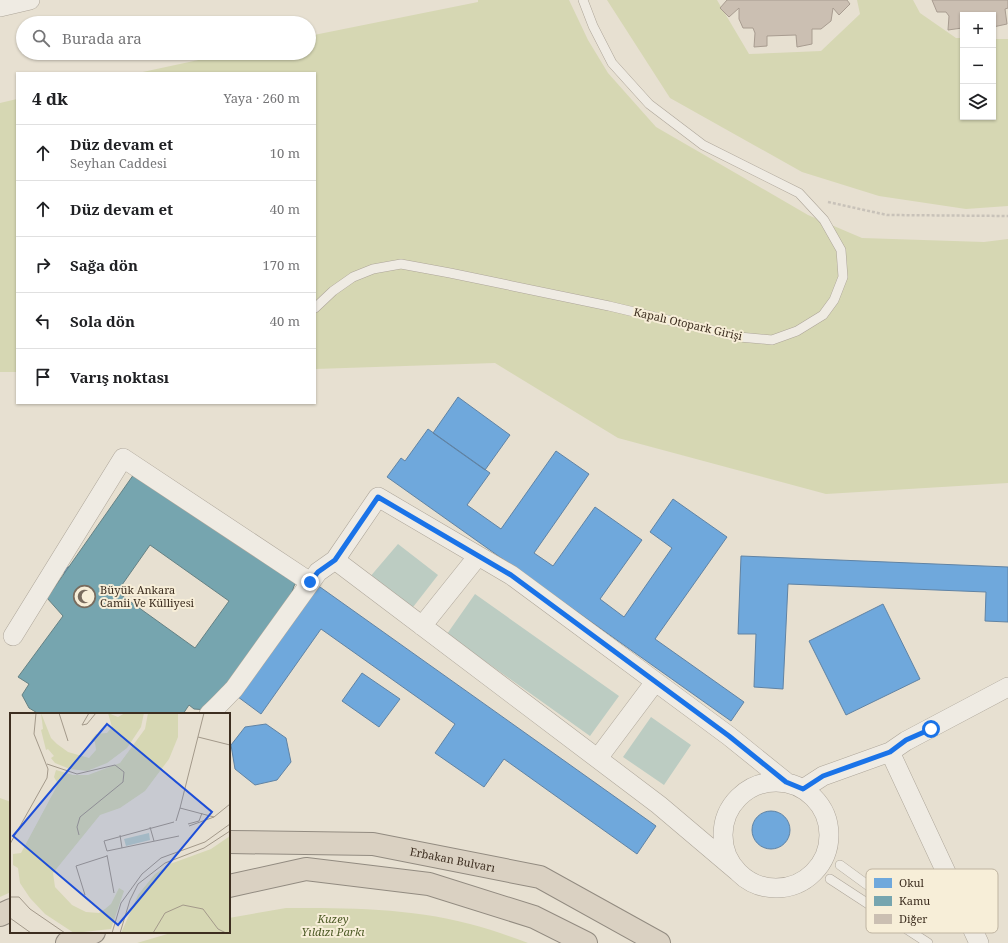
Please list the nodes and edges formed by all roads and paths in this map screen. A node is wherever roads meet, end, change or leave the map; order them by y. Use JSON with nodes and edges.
{"nodes":[{"id":1,"x":30,"y":0,"type":"edge"},
{"id":2,"x":583,"y":0,"type":"edge"},
{"id":3,"x":0,"y":6,"type":"edge"},
{"id":4,"x":799,"y":193,"type":"junction"},
{"id":5,"x":1008,"y":216,"type":"edge"},
{"id":6,"x":316,"y":307,"type":"edge"},
{"id":7,"x":478,"y":556,"type":"junction"},
{"id":8,"x":335,"y":560,"type":"junction"},
{"id":9,"x":310,"y":582,"type":"junction"},
{"id":10,"x":422,"y":626,"type":"junction"},
{"id":11,"x":13,"y":636,"type":"dead end"},
{"id":12,"x":655,"y":682,"type":"junction"},
{"id":13,"x":1008,"y":688,"type":"edge"},
{"id":14,"x":210,"y":713,"type":"edge"},
{"id":15,"x":890,"y":752,"type":"junction"},
{"id":16,"x":598,"y":758,"type":"junction"},
{"id":17,"x":794,"y":786,"type":"junction"},
{"id":18,"x":230,"y":842,"type":"edge"},
{"id":19,"x":840,"y":865,"type":"dead end"},
{"id":20,"x":944,"y":869,"type":"edge"},
{"id":21,"x":737,"y":871,"type":"junction"},
{"id":22,"x":830,"y":879,"type":"dead end"},
{"id":23,"x":866,"y":884,"type":"edge"},
{"id":24,"x":230,"y":886,"type":"edge"},
{"id":25,"x":866,"y":903,"type":"edge"},
{"id":26,"x":10,"y":910,"type":"edge"},
{"id":27,"x":0,"y":915,"type":"edge"},
{"id":28,"x":92,"y":933,"type":"edge"},
{"id":29,"x":913,"y":933,"type":"edge"},
{"id":30,"x":974,"y":933,"type":"edge"},
{"id":31,"x":67,"y":943,"type":"edge"},
{"id":32,"x":586,"y":943,"type":"edge"},
{"id":33,"x":659,"y":943,"type":"edge"},
{"id":34,"x":928,"y":943,"type":"edge"},
{"id":35,"x":979,"y":943,"type":"edge"}],
"edges":[{"from":1,"to":3,"type":"street"},
{"from":2,"to":4,"type":"lane","name":"Kapalı Otopark Girişi"},
{"from":4,"to":5,"type":"path"},
{"from":4,"to":6,"type":"lane","name":"Kapalı Otopark Girişi"},
{"from":7,"to":8,"type":"street"},
{"from":7,"to":10,"type":"street"},
{"from":7,"to":12,"type":"street"},
{"from":8,"to":9,"type":"street"},
{"from":8,"to":10,"type":"street"},
{"from":9,"to":11,"type":"street"},
{"from":9,"to":14,"type":"street"},
{"from":10,"to":16,"type":"street"},
{"from":12,"to":16,"type":"street"},
{"from":12,"to":17,"type":"street"},
{"from":13,"to":15,"type":"street"},
{"from":15,"to":17,"type":"street"},
{"from":15,"to":20,"type":"street"},
{"from":16,"to":21,"type":"street"},
{"from":17,"to":21,"type":"street"},
{"from":17,"to":21,"type":"street"},
{"from":18,"to":33,"type":"highway","name":"Erbakan Bulvarı"},
{"from":19,"to":23,"type":"lane"},
{"from":22,"to":25,"type":"lane"},
{"from":24,"to":32,"type":"highway"},
{"from":26,"to":27,"type":"highway"},
{"from":28,"to":31,"type":"highway"},
{"from":29,"to":34,"type":"lane"},
{"from":30,"to":35,"type":"street"}]}
